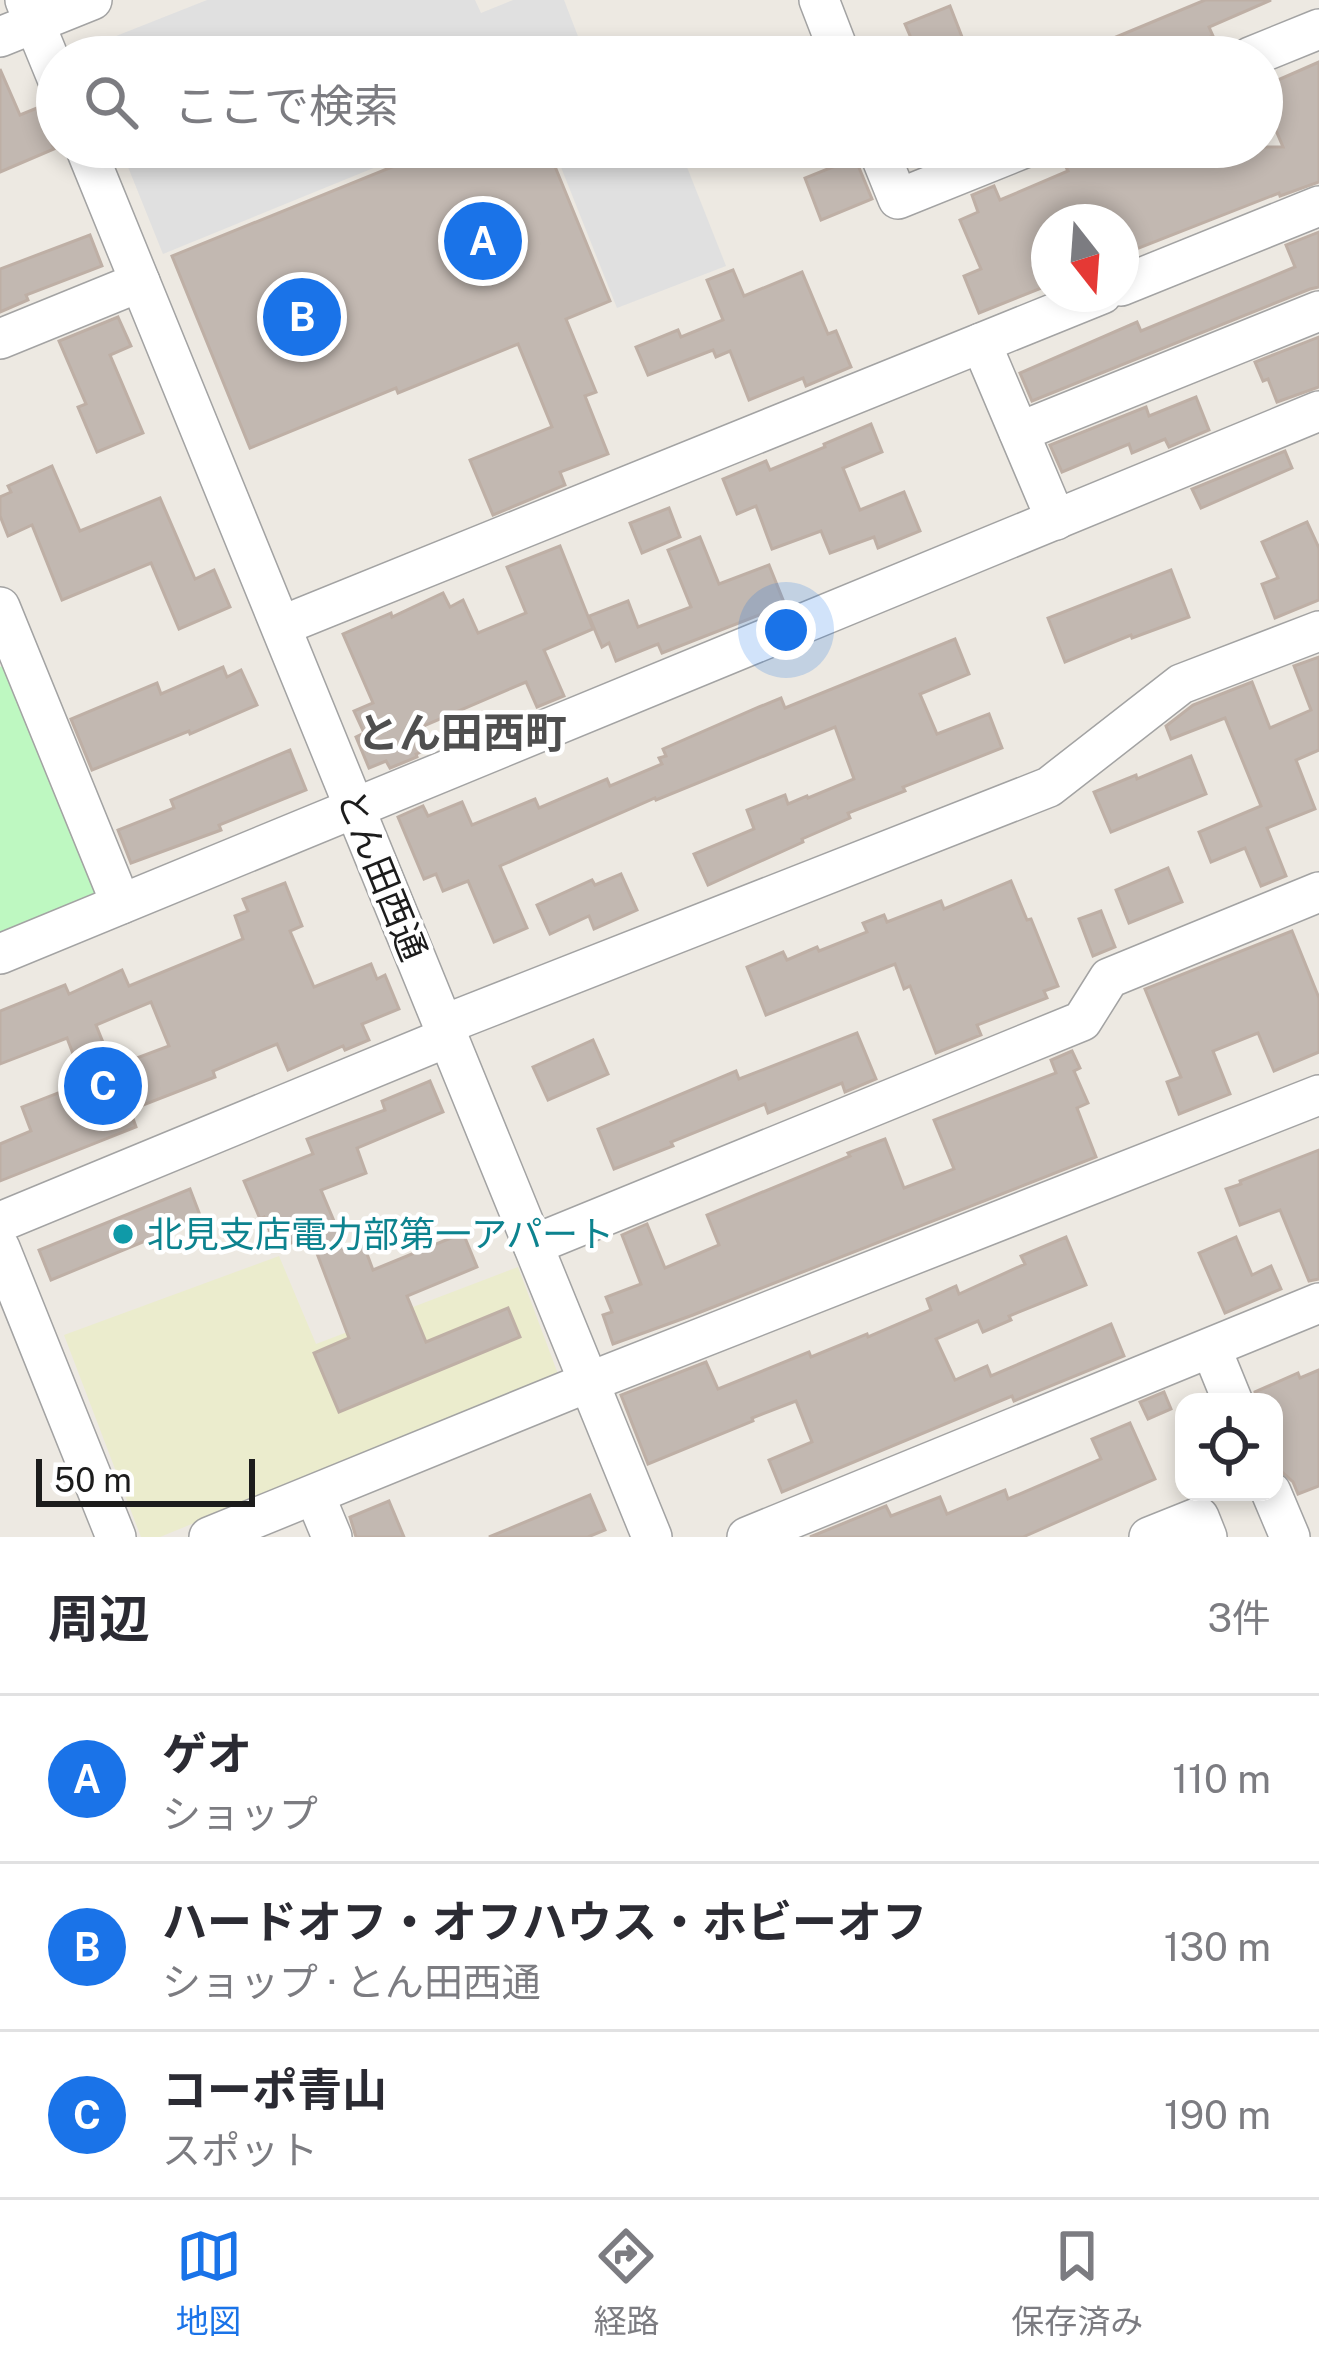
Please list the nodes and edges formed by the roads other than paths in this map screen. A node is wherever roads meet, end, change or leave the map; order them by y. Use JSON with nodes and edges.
{"nodes":[{"id":1,"x":92,"y":0,"type":"edge"},
{"id":2,"x":819,"y":0,"type":"edge"},
{"id":3,"x":20,"y":20,"type":"edge"},
{"id":4,"x":1319,"y":29,"type":"edge"},
{"id":5,"x":833,"y":36,"type":"edge"},
{"id":6,"x":1283,"y":44,"type":"edge"},
{"id":7,"x":94,"y":168,"type":"edge"},
{"id":8,"x":885,"y":168,"type":"edge"},
{"id":9,"x":975,"y":168,"type":"edge"},
{"id":10,"x":1319,"y":206,"type":"edge"},
{"id":11,"x":1139,"y":279,"type":"edge"},
{"id":12,"x":140,"y":282,"type":"junction"},
{"id":13,"x":1319,"y":311,"type":"edge"},
{"id":14,"x":1058,"y":312,"type":"edge"},
{"id":15,"x":0,"y":340,"type":"edge"},
{"id":16,"x":981,"y":343,"type":"junction"},
{"id":17,"x":1319,"y":411,"type":"edge"},
{"id":18,"x":1019,"y":432,"type":"junction"},
{"id":19,"x":1056,"y":520,"type":"junction"},
{"id":20,"x":0,"y":607,"type":"edge"},
{"id":21,"x":281,"y":626,"type":"junction"},
{"id":22,"x":1319,"y":631,"type":"edge"},
{"id":23,"x":355,"y":808,"type":"junction"},
{"id":24,"x":1319,"y":892,"type":"edge"},
{"id":25,"x":121,"y":904,"type":"junction"},
{"id":26,"x":0,"y":954,"type":"edge"},
{"id":27,"x":446,"y":1031,"type":"junction"},
{"id":28,"x":1319,"y":1095,"type":"edge"},
{"id":29,"x":0,"y":1222,"type":"edge"},
{"id":30,"x":533,"y":1245,"type":"junction"},
{"id":31,"x":0,"y":1248,"type":"edge"},
{"id":32,"x":1319,"y":1303,"type":"edge"},
{"id":33,"x":1211,"y":1348,"type":"junction"},
{"id":34,"x":589,"y":1382,"type":"junction"},
{"id":35,"x":1230,"y":1393,"type":"edge"},
{"id":36,"x":315,"y":1496,"type":"junction"},
{"id":37,"x":1275,"y":1501,"type":"edge"},
{"id":38,"x":116,"y":1537,"type":"edge"},
{"id":39,"x":209,"y":1537,"type":"edge"},
{"id":40,"x":332,"y":1537,"type":"edge"},
{"id":41,"x":652,"y":1537,"type":"edge"},
{"id":42,"x":747,"y":1537,"type":"edge"},
{"id":43,"x":1149,"y":1537,"type":"edge"},
{"id":44,"x":1207,"y":1537,"type":"edge"},
{"id":45,"x":1290,"y":1537,"type":"edge"}],
"edges":[{"from":1,"to":3,"type":"street"},
{"from":2,"to":5,"type":"street"},
{"from":4,"to":6,"type":"street"},
{"from":7,"to":12,"type":"street","name":"とん田西通"},
{"from":8,"to":9,"type":"street"},
{"from":10,"to":11,"type":"street"},
{"from":12,"to":15,"type":"street"},
{"from":12,"to":21,"type":"street","name":"とん田西通"},
{"from":13,"to":18,"type":"street"},
{"from":14,"to":16,"type":"street"},
{"from":16,"to":18,"type":"street"},
{"from":16,"to":21,"type":"street"},
{"from":17,"to":19,"type":"street"},
{"from":18,"to":19,"type":"street"},
{"from":19,"to":23,"type":"street"},
{"from":20,"to":25,"type":"street"},
{"from":21,"to":23,"type":"street","name":"とん田西通"},
{"from":22,"to":27,"type":"street"},
{"from":23,"to":25,"type":"street"},
{"from":23,"to":27,"type":"street","name":"とん田西通"},
{"from":24,"to":30,"type":"street"},
{"from":25,"to":26,"type":"street"},
{"from":27,"to":29,"type":"street"},
{"from":27,"to":30,"type":"street","name":"とん田西通"},
{"from":28,"to":34,"type":"street"},
{"from":30,"to":34,"type":"street","name":"とん田西通"},
{"from":31,"to":38,"type":"street"},
{"from":32,"to":33,"type":"street"},
{"from":33,"to":35,"type":"street"},
{"from":33,"to":42,"type":"street"},
{"from":34,"to":36,"type":"street"},
{"from":34,"to":41,"type":"street","name":"とん田西通"},
{"from":36,"to":39,"type":"street"},
{"from":36,"to":40,"type":"street"},
{"from":37,"to":45,"type":"street"},
{"from":43,"to":44,"type":"street"}]}
